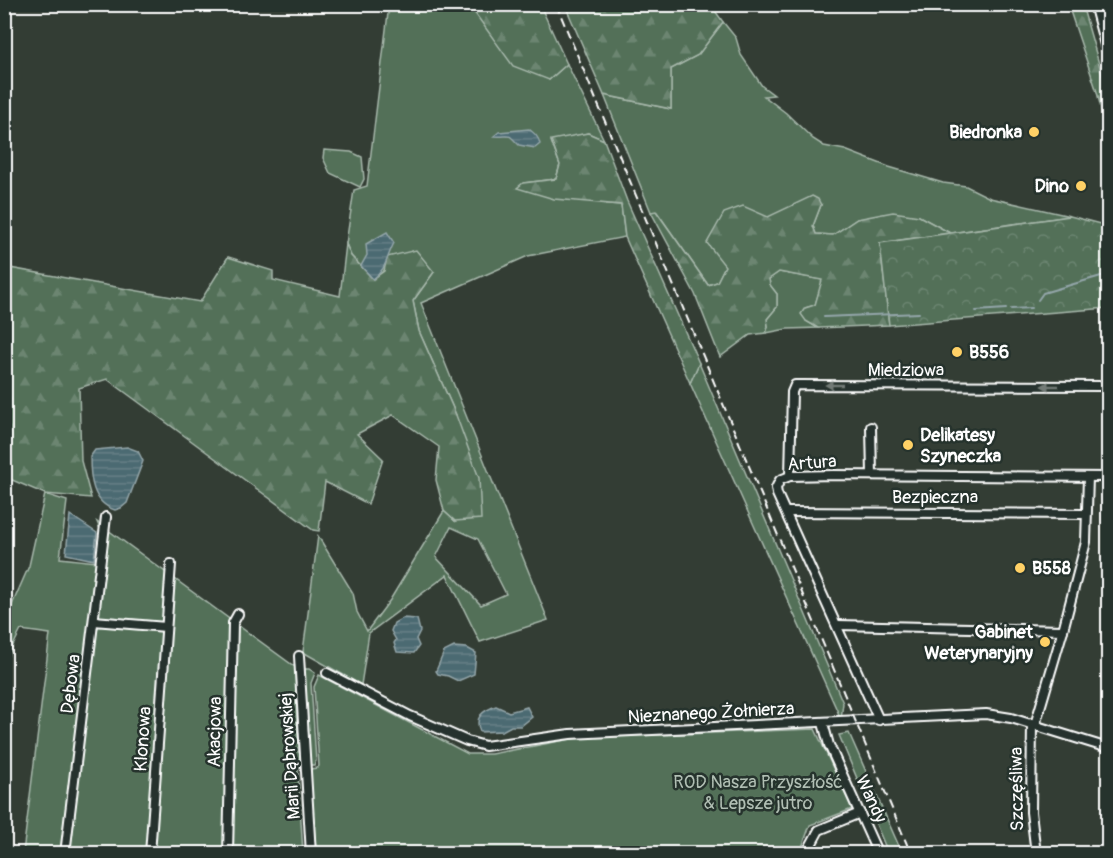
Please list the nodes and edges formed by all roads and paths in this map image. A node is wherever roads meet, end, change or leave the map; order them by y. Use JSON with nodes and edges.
{"nodes":[{"id":1,"x":1094,"y":4,"type":"edge"},
{"id":2,"x":1108,"y":56,"type":"edge"},
{"id":3,"x":1108,"y":386,"type":"edge"},
{"id":4,"x":871,"y":427,"type":"dead end"},
{"id":5,"x":872,"y":475,"type":"junction"},
{"id":6,"x":790,"y":476,"type":"junction"},
{"id":7,"x":1088,"y":477,"type":"junction"},
{"id":8,"x":1108,"y":477,"type":"edge"},
{"id":9,"x":786,"y":512,"type":"junction"},
{"id":10,"x":1083,"y":514,"type":"dead end"},
{"id":11,"x":106,"y":517,"type":"dead end"},
{"id":12,"x":171,"y":564,"type":"dead end"},
{"id":13,"x":238,"y":614,"type":"dead end"},
{"id":14,"x":94,"y":621,"type":"junction"},
{"id":15,"x":838,"y":625,"type":"junction"},
{"id":16,"x":166,"y":627,"type":"junction"},
{"id":17,"x":1063,"y":630,"type":"junction"},
{"id":18,"x":299,"y":656,"type":"dead end"},
{"id":19,"x":327,"y":673,"type":"dead end"},
{"id":20,"x":879,"y":720,"type":"junction"},
{"id":21,"x":823,"y":723,"type":"junction"},
{"id":22,"x":1034,"y":724,"type":"junction"},
{"id":23,"x":1108,"y":748,"type":"edge"},
{"id":24,"x":860,"y":813,"type":"junction"},
{"id":25,"x":65,"y":854,"type":"edge"},
{"id":26,"x":150,"y":854,"type":"edge"},
{"id":27,"x":228,"y":854,"type":"edge"},
{"id":28,"x":311,"y":854,"type":"edge"},
{"id":29,"x":806,"y":854,"type":"edge"},
{"id":30,"x":878,"y":854,"type":"edge"},
{"id":31,"x":1036,"y":854,"type":"edge"}],
"edges":[{"from":1,"to":2,"type":"street"},
{"from":3,"to":6,"type":"street","name":"Miedziowa","one_way":true},
{"from":4,"to":5,"type":"street"},
{"from":5,"to":6,"type":"street","name":"Artura"},
{"from":5,"to":7,"type":"street","name":"Artura"},
{"from":6,"to":9,"type":"street","name":"Artura"},
{"from":7,"to":8,"type":"street","name":"Artura"},
{"from":7,"to":17,"type":"street","name":"Szczęśliwa"},
{"from":9,"to":10,"type":"street","name":"Bezpieczna"},
{"from":9,"to":15,"type":"street","name":"Artura"},
{"from":11,"to":14,"type":"street","name":"Dębowa"},
{"from":12,"to":16,"type":"street","name":"Klonowa"},
{"from":13,"to":27,"type":"street","name":"Akacjowa"},
{"from":14,"to":16,"type":"street"},
{"from":14,"to":25,"type":"street","name":"Dębowa"},
{"from":15,"to":17,"type":"street"},
{"from":15,"to":20,"type":"street","name":"Artura"},
{"from":16,"to":26,"type":"street","name":"Klonowa"},
{"from":17,"to":22,"type":"street","name":"Szczęśliwa"},
{"from":18,"to":28,"type":"street","name":"Marii Dąbrowskiej"},
{"from":19,"to":21,"type":"street","name":"Nieznanego Żołnierza"},
{"from":20,"to":21,"type":"street","name":"Nieznanego Żołnierza"},
{"from":20,"to":22,"type":"street","name":"Nieznanego Żołnierza"},
{"from":21,"to":24,"type":"street","name":"Wandy"},
{"from":22,"to":23,"type":"street","name":"Nieznanego Żołnierza"},
{"from":22,"to":31,"type":"street","name":"Szczęśliwa"},
{"from":24,"to":29,"type":"street"},
{"from":24,"to":30,"type":"street","name":"Wandy"}]}
